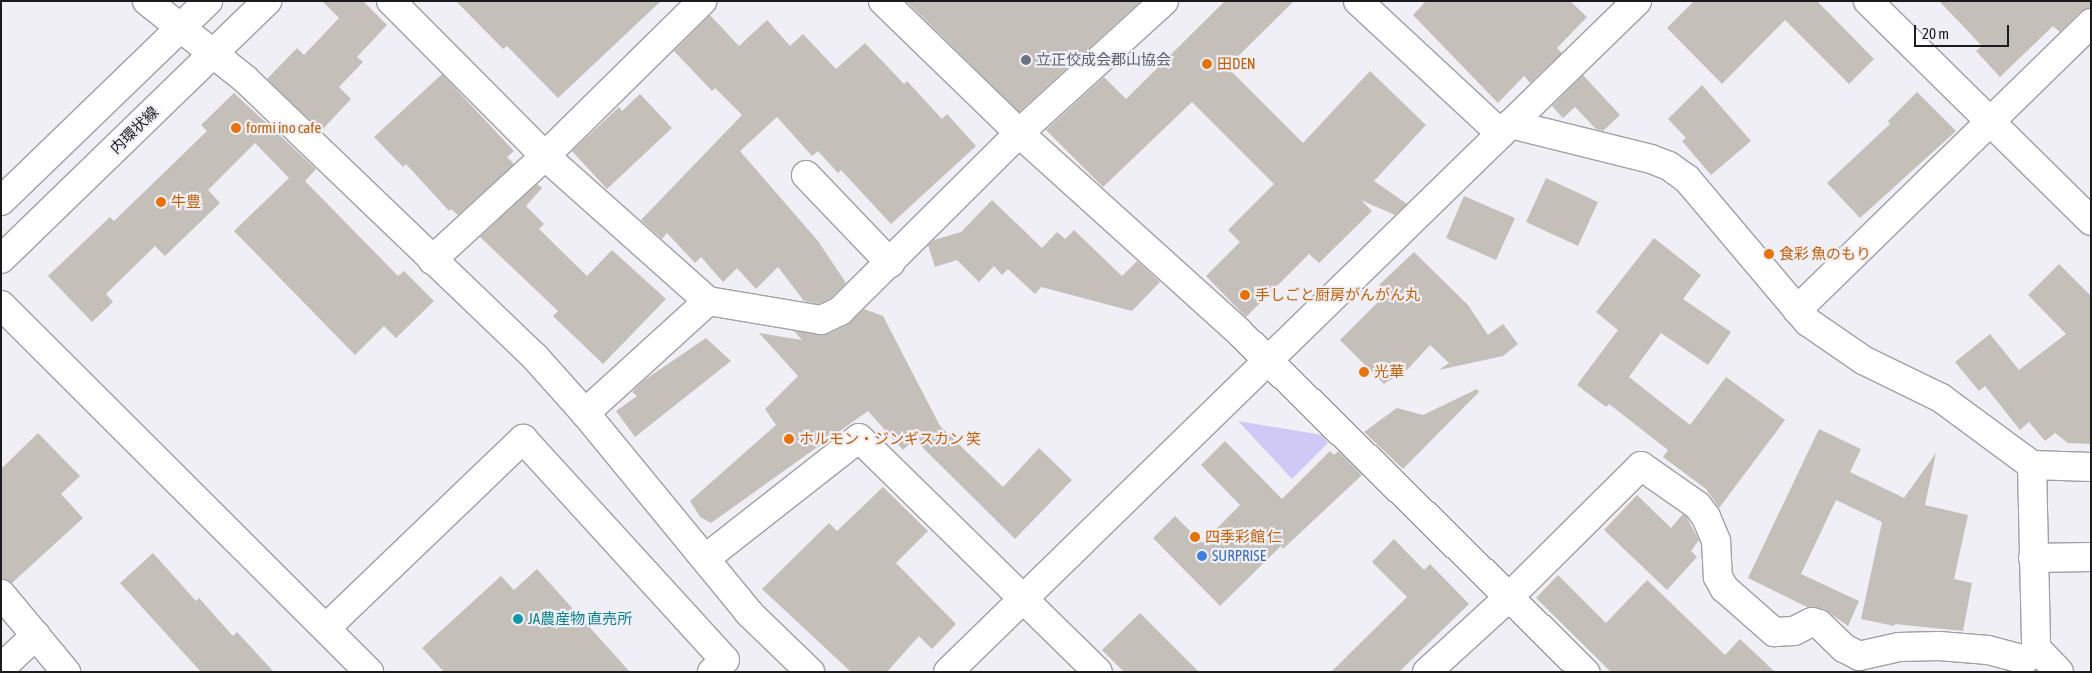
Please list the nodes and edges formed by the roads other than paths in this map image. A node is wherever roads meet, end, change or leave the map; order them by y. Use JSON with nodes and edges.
{"nodes":[{"id":1,"x":147,"y":1,"type":"edge"},
{"id":2,"x":208,"y":1,"type":"edge"},
{"id":3,"x":267,"y":1,"type":"edge"},
{"id":4,"x":391,"y":1,"type":"edge"},
{"id":5,"x":702,"y":1,"type":"edge"},
{"id":6,"x":883,"y":1,"type":"edge"},
{"id":7,"x":1164,"y":1,"type":"edge"},
{"id":8,"x":1358,"y":1,"type":"edge"},
{"id":9,"x":1637,"y":1,"type":"edge"},
{"id":10,"x":1868,"y":1,"type":"edge"},
{"id":11,"x":2091,"y":23,"type":"edge"},
{"id":12,"x":180,"y":28,"type":"junction"},
{"id":13,"x":212,"y":54,"type":"junction"},
{"id":14,"x":1990,"y":120,"type":"junction"},
{"id":15,"x":1506,"y":129,"type":"junction"},
{"id":16,"x":1020,"y":133,"type":"junction"},
{"id":17,"x":545,"y":156,"type":"junction"},
{"id":18,"x":806,"y":175,"type":"dead end"},
{"id":19,"x":1,"y":201,"type":"edge"},
{"id":20,"x":2091,"y":220,"type":"edge"},
{"id":21,"x":1,"y":259,"type":"edge"},
{"id":22,"x":432,"y":260,"type":"junction"},
{"id":23,"x":890,"y":263,"type":"junction"},
{"id":24,"x":708,"y":301,"type":"junction"},
{"id":25,"x":1,"y":305,"type":"edge"},
{"id":26,"x":1797,"y":310,"type":"junction"},
{"id":27,"x":1266,"y":359,"type":"junction"},
{"id":28,"x":585,"y":413,"type":"junction"},
{"id":29,"x":2032,"y":465,"type":"junction"},
{"id":30,"x":2089,"y":465,"type":"edge"},
{"id":31,"x":2091,"y":557,"type":"edge"},
{"id":32,"x":706,"y":558,"type":"junction"},
{"id":33,"x":2034,"y":558,"type":"junction"},
{"id":34,"x":1,"y":594,"type":"edge"},
{"id":35,"x":1509,"y":597,"type":"junction"},
{"id":36,"x":1023,"y":598,"type":"junction"},
{"id":37,"x":327,"y":627,"type":"junction"},
{"id":38,"x":36,"y":635,"type":"junction"},
{"id":39,"x":1899,"y":647,"type":"junction"},
{"id":40,"x":2024,"y":660,"type":"edge"},
{"id":41,"x":1,"y":668,"type":"edge"},
{"id":42,"x":66,"y":672,"type":"edge"},
{"id":43,"x":369,"y":672,"type":"edge"},
{"id":44,"x":712,"y":672,"type":"edge"},
{"id":45,"x":810,"y":672,"type":"edge"},
{"id":46,"x":948,"y":672,"type":"edge"},
{"id":47,"x":1098,"y":672,"type":"edge"},
{"id":48,"x":1427,"y":672,"type":"edge"},
{"id":49,"x":1585,"y":672,"type":"edge"},
{"id":50,"x":1875,"y":672,"type":"edge"},
{"id":51,"x":2059,"y":672,"type":"edge"}],
"edges":[{"from":1,"to":12,"type":"street"},
{"from":2,"to":12,"type":"street"},
{"from":3,"to":13,"type":"street","name":"内環状線"},
{"from":4,"to":17,"type":"street"},
{"from":5,"to":17,"type":"street"},
{"from":6,"to":16,"type":"street"},
{"from":7,"to":16,"type":"street"},
{"from":8,"to":15,"type":"street"},
{"from":9,"to":15,"type":"street"},
{"from":10,"to":14,"type":"street"},
{"from":11,"to":14,"type":"street"},
{"from":12,"to":13,"type":"street"},
{"from":12,"to":19,"type":"street"},
{"from":13,"to":21,"type":"street","name":"内環状線"},
{"from":13,"to":22,"type":"street"},
{"from":14,"to":20,"type":"street"},
{"from":14,"to":26,"type":"street"},
{"from":15,"to":26,"type":"street"},
{"from":15,"to":27,"type":"street"},
{"from":16,"to":23,"type":"street"},
{"from":16,"to":27,"type":"street"},
{"from":17,"to":22,"type":"street"},
{"from":17,"to":24,"type":"street"},
{"from":18,"to":23,"type":"street"},
{"from":22,"to":28,"type":"street"},
{"from":23,"to":24,"type":"street"},
{"from":24,"to":28,"type":"street"},
{"from":25,"to":37,"type":"street"},
{"from":26,"to":29,"type":"street"},
{"from":27,"to":35,"type":"street"},
{"from":27,"to":36,"type":"street"},
{"from":28,"to":32,"type":"street"},
{"from":29,"to":30,"type":"street"},
{"from":29,"to":33,"type":"street"},
{"from":31,"to":33,"type":"street"},
{"from":32,"to":36,"type":"street"},
{"from":32,"to":45,"type":"street"},
{"from":33,"to":40,"type":"street"},
{"from":34,"to":38,"type":"street"},
{"from":35,"to":39,"type":"street"},
{"from":35,"to":48,"type":"street"},
{"from":35,"to":49,"type":"street"},
{"from":36,"to":46,"type":"street"},
{"from":36,"to":47,"type":"street"},
{"from":37,"to":43,"type":"street"},
{"from":37,"to":44,"type":"street"},
{"from":38,"to":41,"type":"street"},
{"from":38,"to":42,"type":"street"},
{"from":39,"to":40,"type":"street"},
{"from":39,"to":50,"type":"street"},
{"from":40,"to":51,"type":"street"}]}
